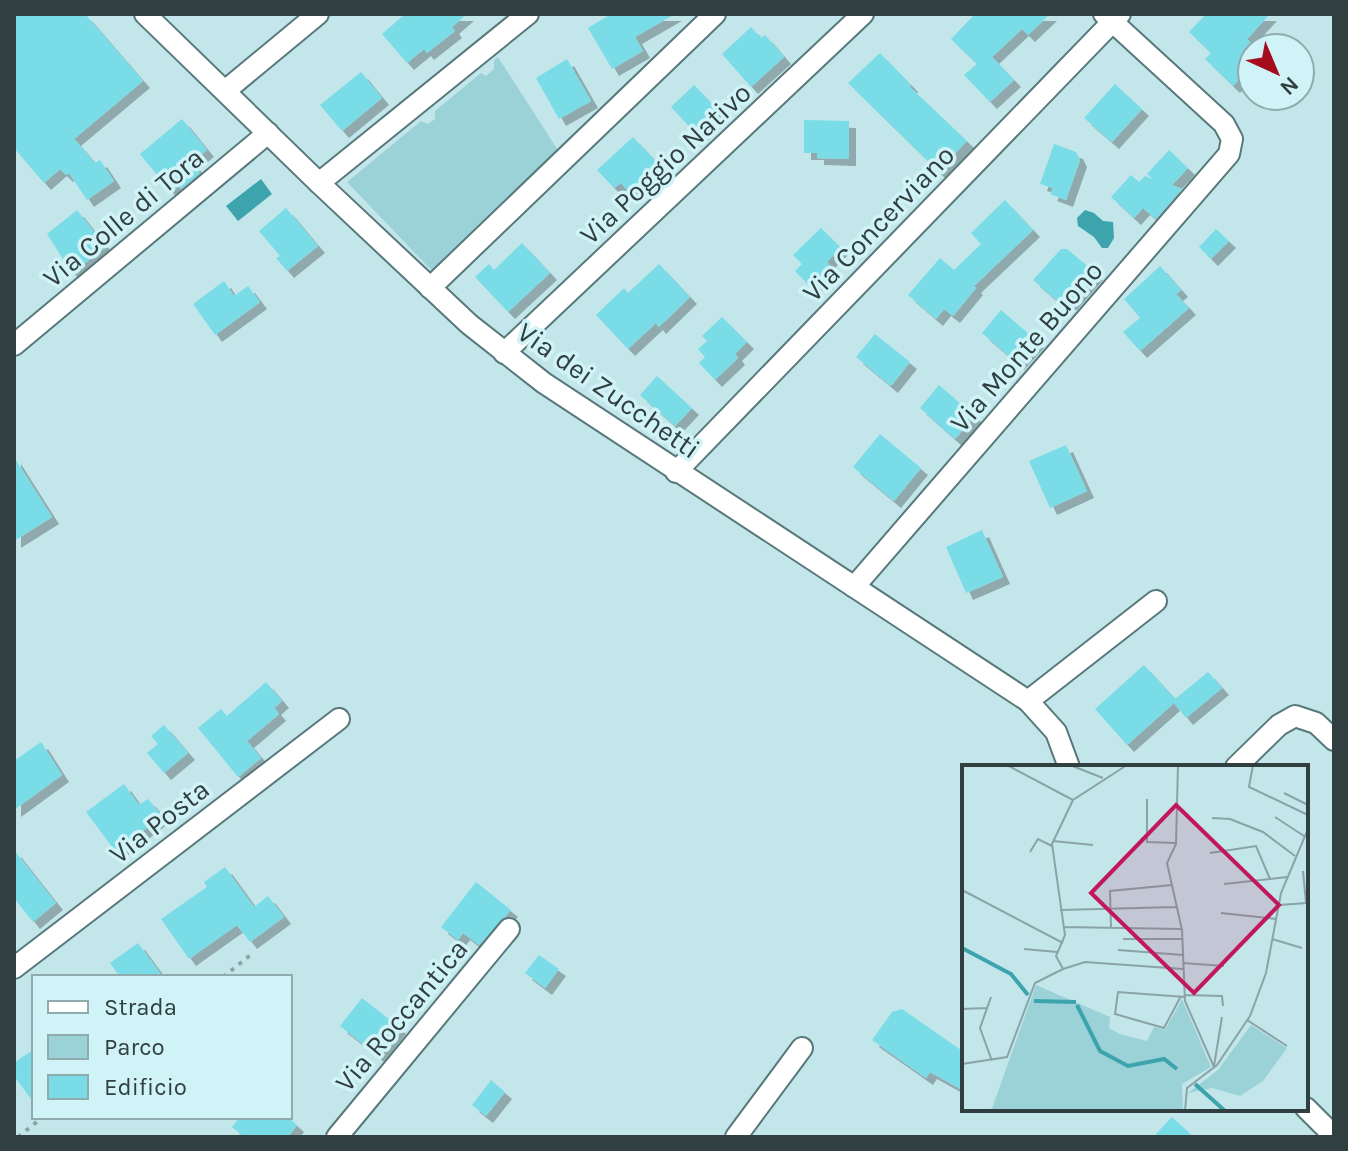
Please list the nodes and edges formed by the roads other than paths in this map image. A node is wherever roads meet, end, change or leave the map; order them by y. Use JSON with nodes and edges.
{"nodes":[{"id":1,"x":145,"y":14,"type":"edge"},
{"id":2,"x":318,"y":14,"type":"edge"},
{"id":3,"x":528,"y":14,"type":"edge"},
{"id":4,"x":715,"y":14,"type":"edge"},
{"id":5,"x":863,"y":14,"type":"edge"},
{"id":6,"x":1112,"y":16,"type":"edge"},
{"id":7,"x":225,"y":91,"type":"junction"},
{"id":8,"x":268,"y":133,"type":"junction"},
{"id":9,"x":319,"y":183,"type":"junction"},
{"id":10,"x":430,"y":288,"type":"junction"},
{"id":11,"x":14,"y":345,"type":"edge"},
{"id":12,"x":504,"y":353,"type":"junction"},
{"id":13,"x":676,"y":472,"type":"junction"},
{"id":14,"x":854,"y":587,"type":"junction"},
{"id":15,"x":1156,"y":601,"type":"dead end"},
{"id":16,"x":1028,"y":701,"type":"junction"},
{"id":17,"x":339,"y":719,"type":"dead end"},
{"id":18,"x":1334,"y":740,"type":"edge"},
{"id":19,"x":1068,"y":765,"type":"edge"},
{"id":20,"x":1238,"y":765,"type":"edge"},
{"id":21,"x":509,"y":929,"type":"dead end"},
{"id":22,"x":14,"y":968,"type":"edge"},
{"id":23,"x":802,"y":1048,"type":"dead end"},
{"id":24,"x":1308,"y":1110,"type":"edge"},
{"id":25,"x":1334,"y":1136,"type":"edge"},
{"id":26,"x":337,"y":1137,"type":"edge"},
{"id":27,"x":736,"y":1137,"type":"edge"}],
"edges":[{"from":1,"to":7,"type":"street","name":"Via dei Zucchetti"},
{"from":2,"to":7,"type":"street"},
{"from":3,"to":9,"type":"street"},
{"from":4,"to":10,"type":"street"},
{"from":5,"to":12,"type":"street","name":"Via Poggio Nativo"},
{"from":6,"to":13,"type":"street","name":"Via Concerviano"},
{"from":6,"to":14,"type":"street","name":"Via Monte Buono"},
{"from":7,"to":8,"type":"street","name":"Via dei Zucchetti"},
{"from":8,"to":9,"type":"street","name":"Via dei Zucchetti"},
{"from":8,"to":11,"type":"street","name":"Via Colle di Tora"},
{"from":9,"to":10,"type":"street","name":"Via dei Zucchetti"},
{"from":10,"to":12,"type":"street","name":"Via dei Zucchetti"},
{"from":12,"to":13,"type":"street","name":"Via dei Zucchetti"},
{"from":13,"to":14,"type":"street","name":"Via dei Zucchetti"},
{"from":14,"to":16,"type":"street","name":"Via dei Zucchetti"},
{"from":15,"to":16,"type":"street"},
{"from":16,"to":19,"type":"street","name":"Via dei Zucchetti"},
{"from":17,"to":22,"type":"street","name":"Via Posta"},
{"from":18,"to":20,"type":"street"},
{"from":21,"to":26,"type":"street","name":"Via Roccantica"},
{"from":23,"to":27,"type":"street"},
{"from":24,"to":25,"type":"street"}]}
